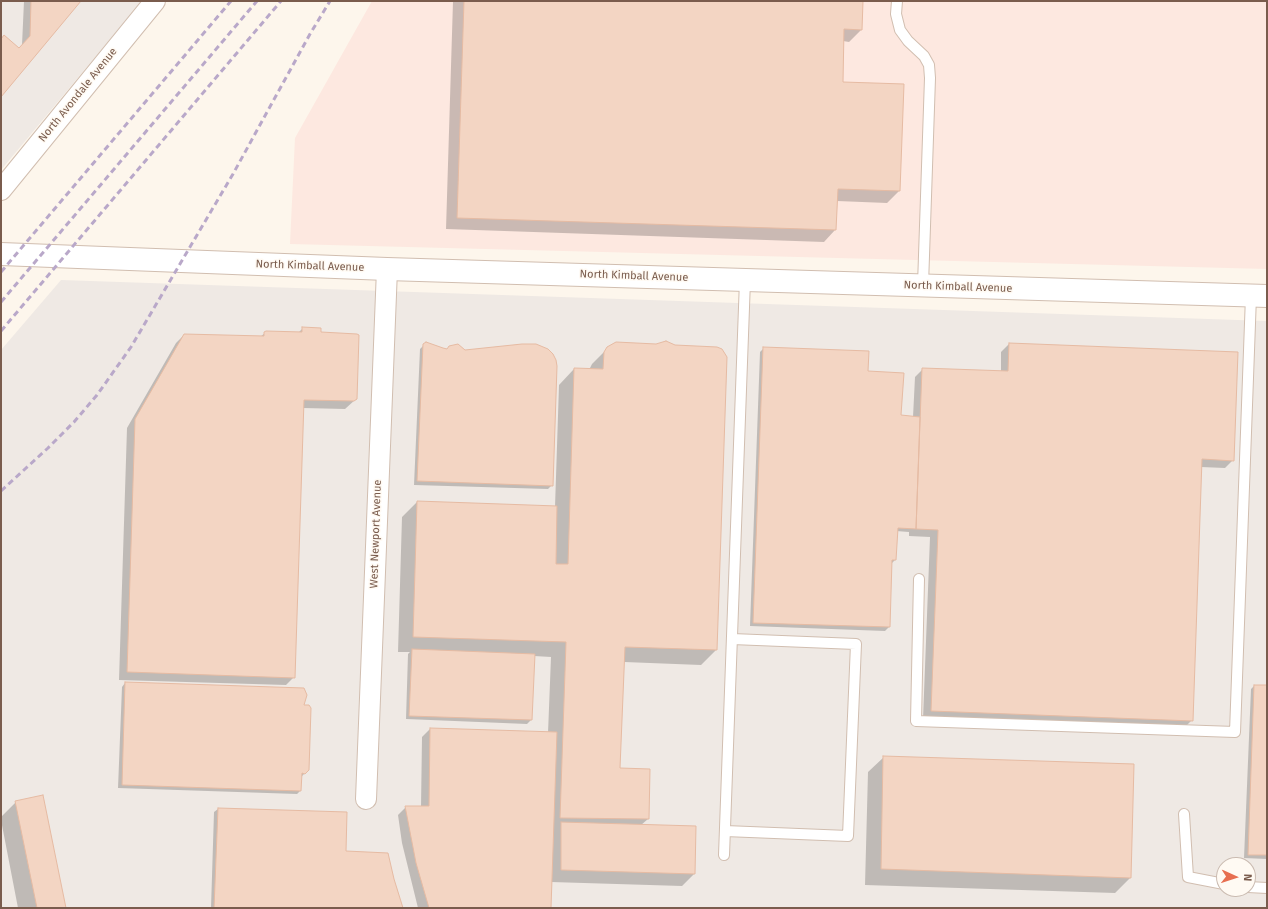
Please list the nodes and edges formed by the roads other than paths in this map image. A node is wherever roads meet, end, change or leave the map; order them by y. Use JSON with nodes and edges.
{"nodes":[{"id":1,"x":155,"y":1,"type":"edge"},
{"id":2,"x":897,"y":1,"type":"edge"},
{"id":3,"x":1,"y":190,"type":"edge"},
{"id":4,"x":1,"y":254,"type":"edge"},
{"id":5,"x":387,"y":269,"type":"junction"},
{"id":6,"x":745,"y":280,"type":"junction"},
{"id":7,"x":923,"y":285,"type":"junction"},
{"id":8,"x":1259,"y":296,"type":"edge"},
{"id":9,"x":919,"y":579,"type":"dead end"},
{"id":10,"x":732,"y":639,"type":"junction"},
{"id":11,"x":366,"y":799,"type":"dead end"},
{"id":12,"x":1184,"y":814,"type":"dead end"},
{"id":13,"x":725,"y":831,"type":"junction"},
{"id":14,"x":724,"y":855,"type":"dead end"},
{"id":15,"x":1216,"y":882,"type":"edge"},
{"id":16,"x":1256,"y":887,"type":"edge"},
{"id":17,"x":1267,"y":888,"type":"edge"}],
"edges":[{"from":1,"to":3,"type":"street","name":"North Avondale Avenue"},
{"from":2,"to":7,"type":"lane"},
{"from":4,"to":5,"type":"street","name":"North Kimball Avenue"},
{"from":5,"to":6,"type":"street","name":"North Kimball Avenue"},
{"from":5,"to":11,"type":"street","name":"West Newport Avenue"},
{"from":6,"to":7,"type":"street","name":"North Kimball Avenue"},
{"from":6,"to":10,"type":"lane"},
{"from":7,"to":8,"type":"street","name":"North Kimball Avenue"},
{"from":8,"to":9,"type":"lane"},
{"from":10,"to":13,"type":"lane"},
{"from":10,"to":13,"type":"lane"},
{"from":12,"to":15,"type":"lane"},
{"from":13,"to":14,"type":"lane"},
{"from":16,"to":17,"type":"lane"}]}
